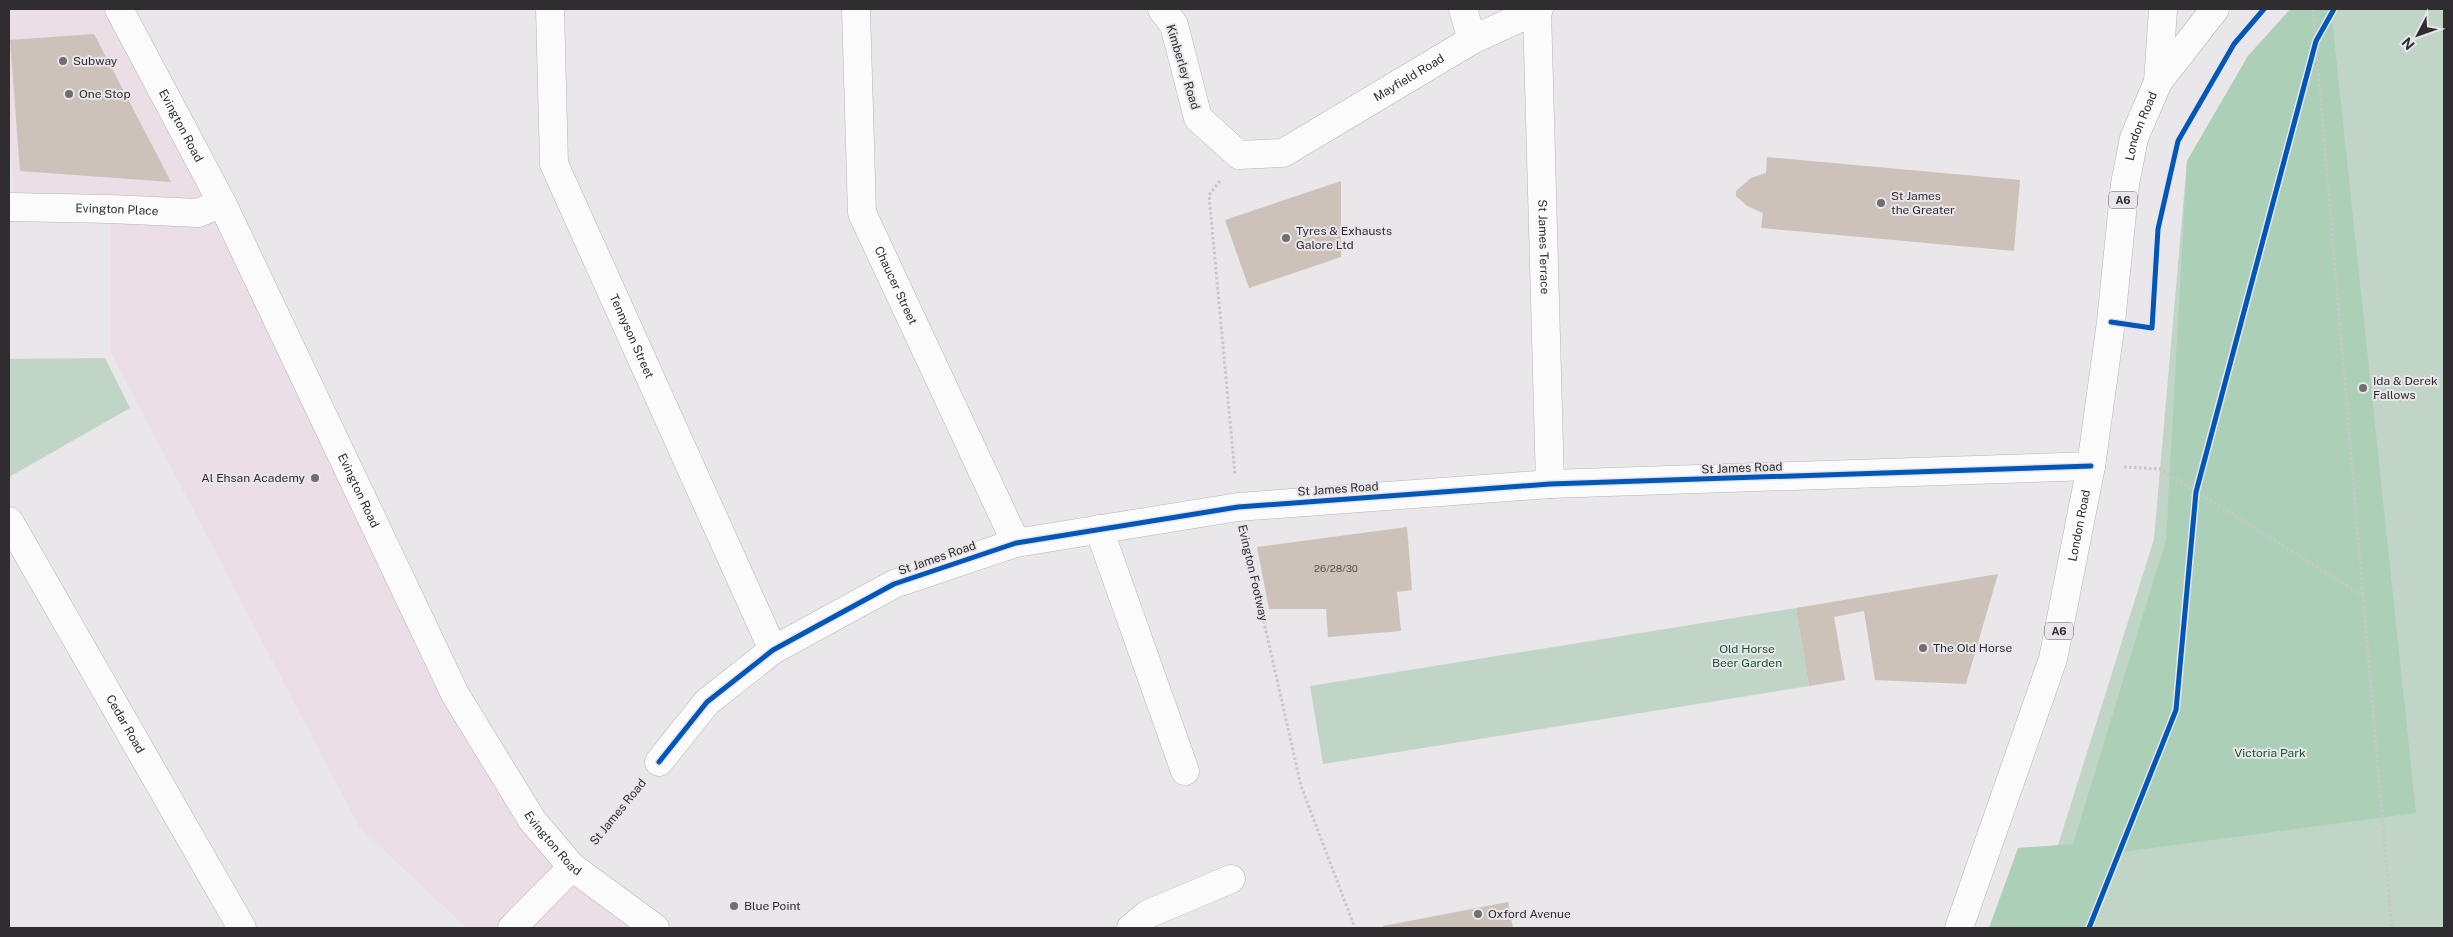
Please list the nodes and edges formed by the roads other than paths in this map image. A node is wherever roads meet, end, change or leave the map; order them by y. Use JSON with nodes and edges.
{"nodes":[{"id":1,"x":119,"y":9,"type":"edge"},
{"id":2,"x":550,"y":9,"type":"edge"},
{"id":3,"x":856,"y":9,"type":"edge"},
{"id":4,"x":1162,"y":9,"type":"edge"},
{"id":5,"x":1463,"y":9,"type":"edge"},
{"id":6,"x":1538,"y":9,"type":"edge"},
{"id":7,"x":2163,"y":9,"type":"edge"},
{"id":8,"x":2214,"y":9,"type":"edge"},
{"id":9,"x":1472,"y":40,"type":"junction"},
{"id":10,"x":2158,"y":82,"type":"junction"},
{"id":11,"x":1283,"y":153,"type":"joint"},
{"id":12,"x":222,"y":203,"type":"junction"},
{"id":13,"x":9,"y":207,"type":"edge"},
{"id":14,"x":2091,"y":466,"type":"junction"},
{"id":15,"x":1550,"y":484,"type":"junction"},
{"id":16,"x":9,"y":521,"type":"edge"},
{"id":17,"x":1099,"y":529,"type":"junction"},
{"id":18,"x":1016,"y":542,"type":"junction"},
{"id":19,"x":773,"y":650,"type":"junction"},
{"id":20,"x":659,"y":762,"type":"road end"},
{"id":21,"x":1185,"y":771,"type":"dead end"},
{"id":22,"x":572,"y":867,"type":"junction"},
{"id":23,"x":1231,"y":879,"type":"dead end"},
{"id":24,"x":242,"y":928,"type":"edge"},
{"id":25,"x":512,"y":928,"type":"edge"},
{"id":26,"x":655,"y":928,"type":"edge"},
{"id":27,"x":1131,"y":928,"type":"edge"},
{"id":28,"x":1959,"y":928,"type":"edge"}],
"edges":[{"from":1,"to":12,"type":"street","name":"Evington Road"},
{"from":2,"to":19,"type":"street","name":"Tennyson Street"},
{"from":3,"to":18,"type":"street","name":"Chaucer Street"},
{"from":4,"to":11,"type":"street","name":"Kimberley Road"},
{"from":5,"to":9,"type":"street"},
{"from":6,"to":9,"type":"street","name":"Mayfield Road"},
{"from":6,"to":15,"type":"street","name":"St James Terrace"},
{"from":7,"to":10,"type":"street","name":"London Road","number":"A6"},
{"from":8,"to":10,"type":"street","name":"London Road","number":"A6"},
{"from":9,"to":11,"type":"street","name":"Mayfield Road"},
{"from":10,"to":14,"type":"street","name":"London Road","number":"A6"},
{"from":12,"to":13,"type":"street","name":"Evington Place"},
{"from":12,"to":22,"type":"street","name":"Evington Road"},
{"from":14,"to":15,"type":"street","name":"St James Road"},
{"from":14,"to":28,"type":"street","name":"London Road","number":"A6"},
{"from":15,"to":17,"type":"street","name":"St James Road"},
{"from":16,"to":24,"type":"street","name":"Cedar Road"},
{"from":17,"to":18,"type":"street","name":"St James Road"},
{"from":17,"to":21,"type":"street"},
{"from":18,"to":19,"type":"street","name":"St James Road"},
{"from":19,"to":20,"type":"street","name":"St James Road"},
{"from":22,"to":25,"type":"street"},
{"from":22,"to":26,"type":"street","name":"Evington Road"},
{"from":23,"to":27,"type":"street"}]}
